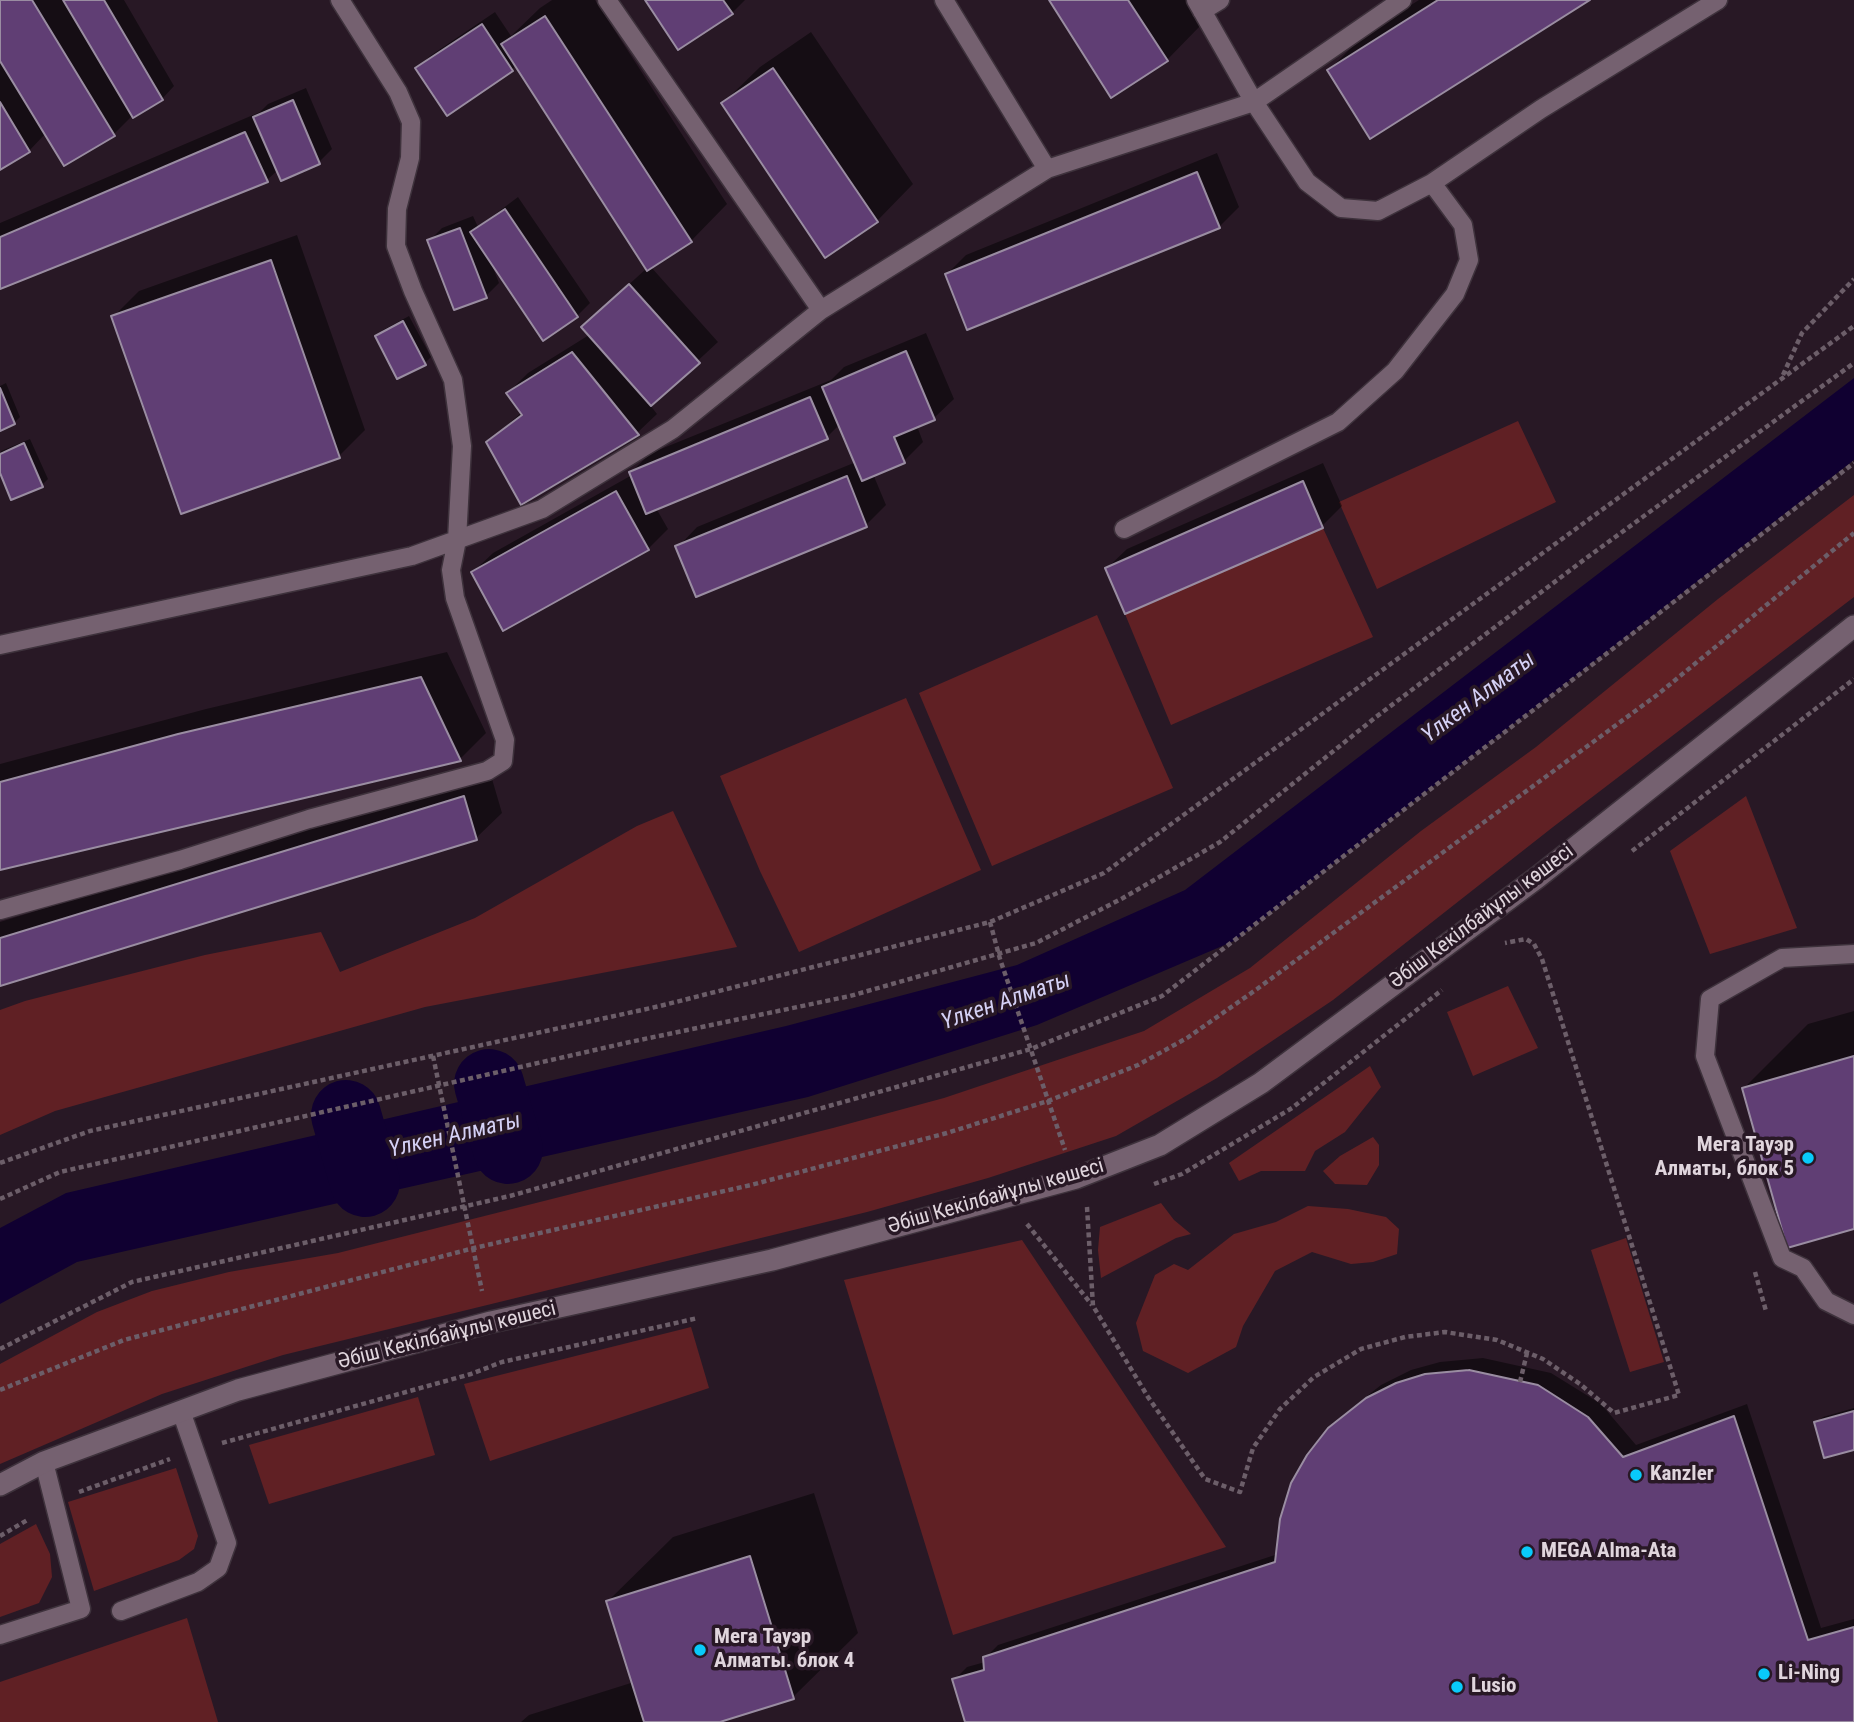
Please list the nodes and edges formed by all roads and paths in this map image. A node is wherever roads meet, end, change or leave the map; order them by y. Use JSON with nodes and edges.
{"nodes":[{"id":1,"x":340,"y":0,"type":"edge"},
{"id":2,"x":607,"y":0,"type":"edge"},
{"id":3,"x":944,"y":0,"type":"edge"},
{"id":4,"x":1220,"y":0,"type":"edge"},
{"id":5,"x":1402,"y":0,"type":"edge"},
{"id":6,"x":1718,"y":0,"type":"edge"},
{"id":7,"x":1199,"y":5,"type":"edge"},
{"id":8,"x":1254,"y":102,"type":"junction"},
{"id":9,"x":1047,"y":169,"type":"junction"},
{"id":10,"x":1432,"y":183,"type":"junction"},
{"id":11,"x":1854,"y":279,"type":"edge"},
{"id":12,"x":821,"y":310,"type":"junction"},
{"id":13,"x":1854,"y":326,"type":"edge"},
{"id":14,"x":1854,"y":363,"type":"edge"},
{"id":15,"x":1781,"y":379,"type":"junction"},
{"id":16,"x":1854,"y":463,"type":"edge"},
{"id":17,"x":1124,"y":529,"type":"dead end"},
{"id":18,"x":1854,"y":533,"type":"edge"},
{"id":19,"x":457,"y":540,"type":"junction"},
{"id":20,"x":1854,"y":626,"type":"edge"},
{"id":21,"x":0,"y":645,"type":"edge"},
{"id":22,"x":1854,"y":679,"type":"edge"},
{"id":23,"x":1632,"y":851,"type":"dead end"},
{"id":24,"x":0,"y":910,"type":"edge"},
{"id":25,"x":990,"y":922,"type":"junction"},
{"id":26,"x":1496,"y":948,"type":"dead end"},
{"id":27,"x":998,"y":953,"type":"junction"},
{"id":28,"x":1854,"y":954,"type":"edge"},
{"id":29,"x":1446,"y":987,"type":"dead end"},
{"id":30,"x":1031,"y":1049,"type":"junction"},
{"id":31,"x":433,"y":1056,"type":"junction"},
{"id":32,"x":440,"y":1088,"type":"junction"},
{"id":33,"x":1048,"y":1101,"type":"junction"},
{"id":34,"x":1065,"y":1151,"type":"dead end"},
{"id":35,"x":0,"y":1163,"type":"edge"},
{"id":36,"x":1146,"y":1186,"type":"dead end"},
{"id":37,"x":0,"y":1199,"type":"edge"},
{"id":38,"x":1098,"y":1203,"type":"dead end"},
{"id":39,"x":465,"y":1206,"type":"junction"},
{"id":40,"x":1027,"y":1224,"type":"dead end"},
{"id":41,"x":474,"y":1248,"type":"junction"},
{"id":42,"x":1754,"y":1265,"type":"dead end"},
{"id":43,"x":482,"y":1291,"type":"dead end"},
{"id":44,"x":1093,"y":1306,"type":"junction"},
{"id":45,"x":1766,"y":1311,"type":"dead end"},
{"id":46,"x":1854,"y":1315,"type":"edge"},
{"id":47,"x":698,"y":1318,"type":"dead end"},
{"id":48,"x":0,"y":1349,"type":"edge"},
{"id":49,"x":1527,"y":1353,"type":"junction"},
{"id":50,"x":444,"y":1381,"type":"dead end"},
{"id":51,"x":1520,"y":1382,"type":"dead end"},
{"id":52,"x":0,"y":1390,"type":"edge"},
{"id":53,"x":181,"y":1411,"type":"junction"},
{"id":54,"x":44,"y":1462,"type":"junction"},
{"id":55,"x":0,"y":1485,"type":"edge"},
{"id":56,"x":121,"y":1611,"type":"dead end"},
{"id":57,"x":0,"y":1635,"type":"edge"}],
"edges":[{"from":1,"to":19,"type":"lane"},
{"from":2,"to":12,"type":"lane"},
{"from":3,"to":9,"type":"lane"},
{"from":4,"to":7,"type":"lane"},
{"from":5,"to":8,"type":"lane"},
{"from":6,"to":10,"type":"lane"},
{"from":7,"to":8,"type":"lane"},
{"from":8,"to":9,"type":"lane"},
{"from":8,"to":10,"type":"lane"},
{"from":9,"to":12,"type":"lane"},
{"from":10,"to":17,"type":"lane"},
{"from":11,"to":15,"type":"path"},
{"from":12,"to":19,"type":"lane"},
{"from":13,"to":15,"type":"path"},
{"from":14,"to":27,"type":"path"},
{"from":15,"to":25,"type":"path"},
{"from":16,"to":30,"type":"path"},
{"from":18,"to":33,"type":"path"},
{"from":19,"to":21,"type":"lane"},
{"from":19,"to":24,"type":"lane"},
{"from":20,"to":53,"type":"street","name":"Әбіш Кекілбайұлы көшесі"},
{"from":22,"to":23,"type":"path"},
{"from":25,"to":27,"type":"path"},
{"from":25,"to":31,"type":"path"},
{"from":26,"to":49,"type":"path"},
{"from":27,"to":30,"type":"path"},
{"from":27,"to":32,"type":"path"},
{"from":28,"to":46,"type":"lane"},
{"from":29,"to":36,"type":"path"},
{"from":30,"to":33,"type":"path"},
{"from":30,"to":39,"type":"path"},
{"from":31,"to":32,"type":"path"},
{"from":31,"to":35,"type":"path"},
{"from":32,"to":37,"type":"path"},
{"from":32,"to":39,"type":"path"},
{"from":33,"to":34,"type":"path"},
{"from":33,"to":41,"type":"path"},
{"from":38,"to":44,"type":"path"},
{"from":39,"to":41,"type":"path"},
{"from":39,"to":48,"type":"path"},
{"from":40,"to":44,"type":"path"},
{"from":41,"to":43,"type":"path"},
{"from":41,"to":52,"type":"path"},
{"from":42,"to":45,"type":"path"},
{"from":44,"to":49,"type":"path"},
{"from":47,"to":50,"type":"path"},
{"from":49,"to":51,"type":"path"},
{"from":53,"to":54,"type":"street","name":"Әбіш Кекілбайұлы көшесі"},
{"from":53,"to":56,"type":"lane"},
{"from":54,"to":55,"type":"street","name":"Әбіш Кекілбайұлы көшесі"},
{"from":54,"to":57,"type":"lane"}]}
